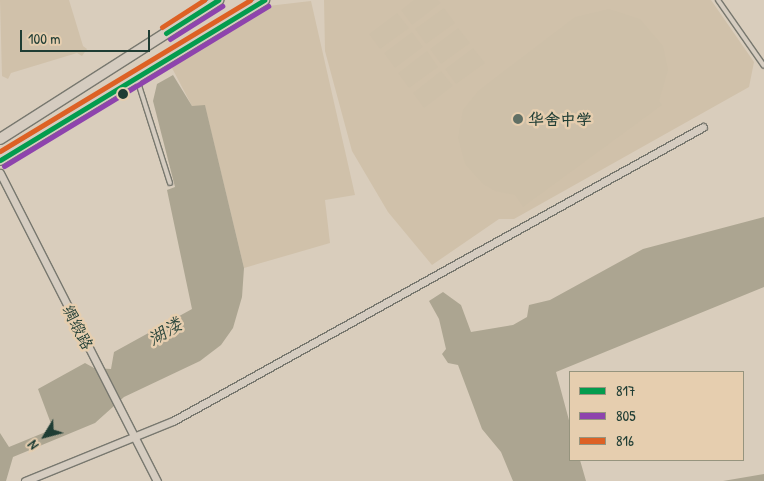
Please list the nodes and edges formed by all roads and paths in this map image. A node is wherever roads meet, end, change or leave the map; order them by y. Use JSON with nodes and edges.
{"nodes":[{"id":1,"x":218,"y":0,"type":"edge"},
{"id":2,"x":264,"y":0,"type":"edge"},
{"id":3,"x":718,"y":0,"type":"edge"},
{"id":4,"x":764,"y":66,"type":"edge"},
{"id":5,"x":138,"y":79,"type":"junction"},
{"id":6,"x":703,"y":127,"type":"dead end"},
{"id":7,"x":0,"y":139,"type":"edge"},
{"id":8,"x":0,"y":160,"type":"edge"},
{"id":9,"x":0,"y":173,"type":"edge"},
{"id":10,"x":170,"y":183,"type":"dead end"},
{"id":11,"x":135,"y":438,"type":"junction"},
{"id":12,"x":25,"y":481,"type":"edge"},
{"id":13,"x":157,"y":481,"type":"edge"}],
"edges":[{"from":1,"to":7,"type":"main road"},
{"from":2,"to":5,"type":"main road"},
{"from":3,"to":4,"type":"lane"},
{"from":5,"to":8,"type":"main road"},
{"from":5,"to":10,"type":"lane"},
{"from":6,"to":11,"type":"street"},
{"from":9,"to":11,"type":"street","name":"绸缎路"},
{"from":11,"to":12,"type":"street"},
{"from":11,"to":13,"type":"street","name":"绸缎路"}]}
